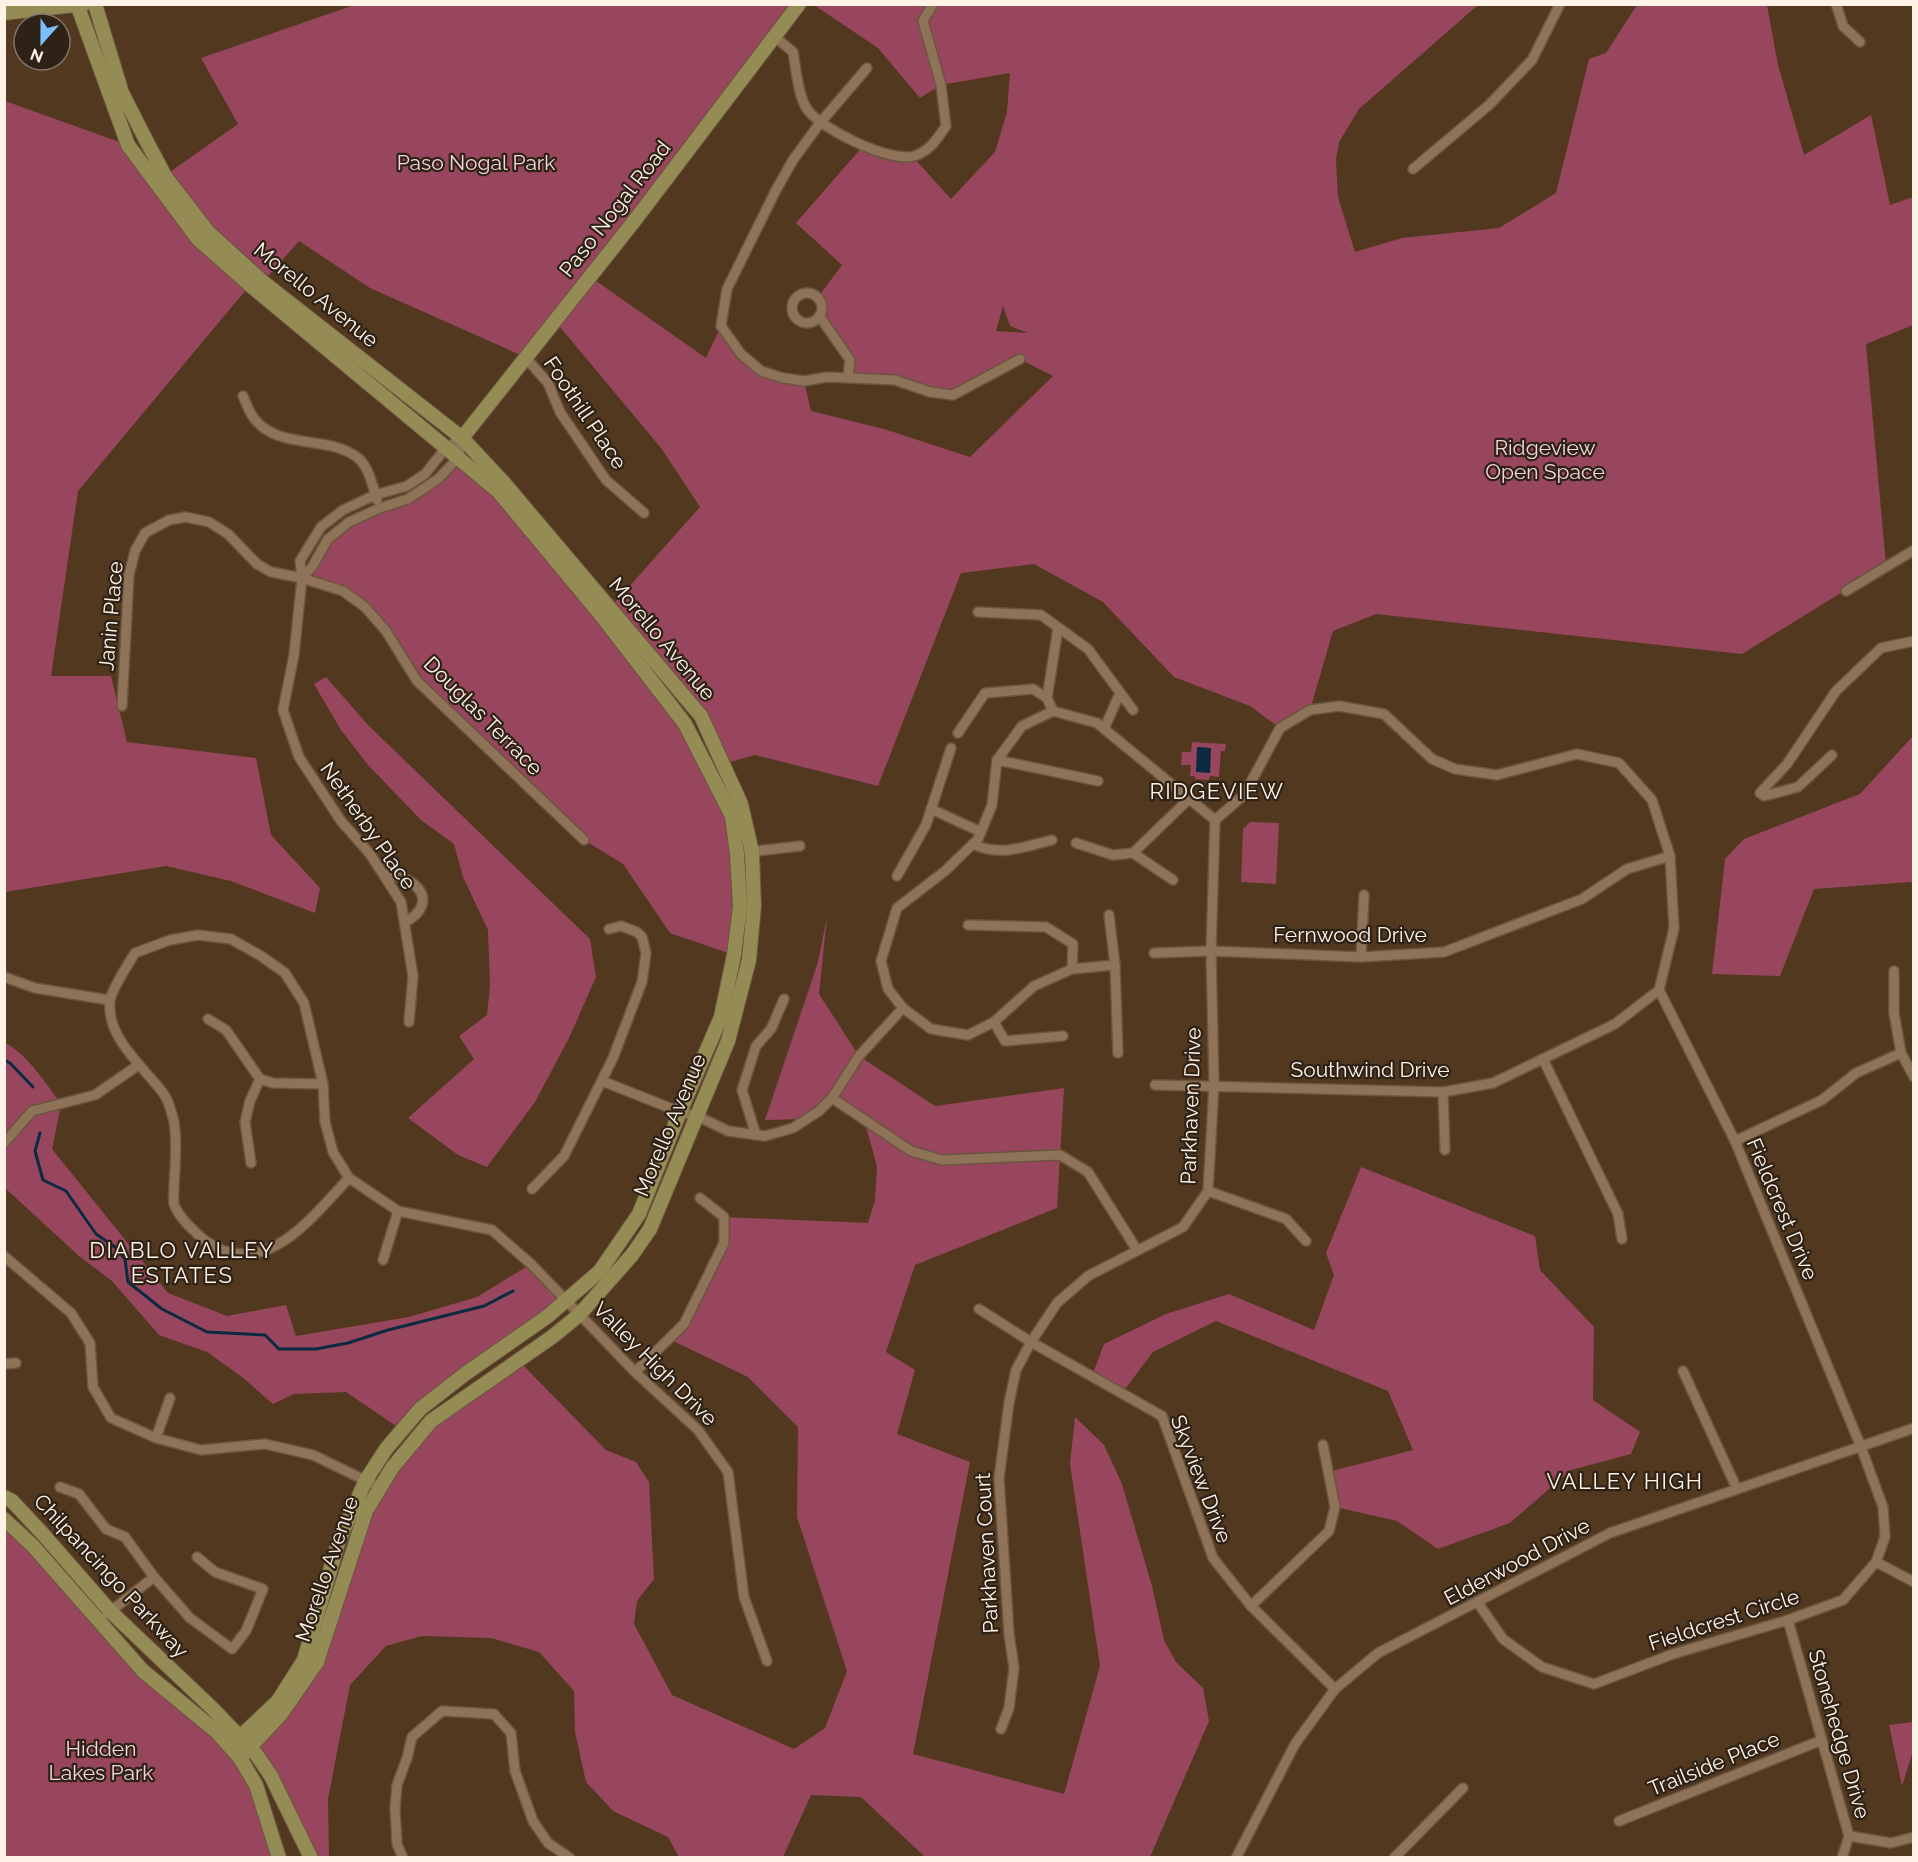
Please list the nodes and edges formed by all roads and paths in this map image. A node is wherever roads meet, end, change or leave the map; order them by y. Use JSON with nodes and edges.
{"nodes":[{"id":1,"x":84,"y":4,"type":"edge"},
{"id":2,"x":95,"y":4,"type":"edge"},
{"id":3,"x":799,"y":4,"type":"edge"},
{"id":4,"x":933,"y":4,"type":"edge"},
{"id":5,"x":1560,"y":4,"type":"edge"},
{"id":6,"x":1836,"y":4,"type":"edge"},
{"id":7,"x":77,"y":5,"type":"edge"},
{"id":8,"x":4,"y":13,"type":"edge"},
{"id":9,"x":776,"y":38,"type":"junction"},
{"id":10,"x":1860,"y":42,"type":"dead end"},
{"id":11,"x":867,"y":68,"type":"dead end"},
{"id":12,"x":820,"y":123,"type":"junction"},
{"id":13,"x":1413,"y":169,"type":"dead end"},
{"id":14,"x":820,"y":317,"type":"dead end"},
{"id":15,"x":525,"y":357,"type":"junction"},
{"id":16,"x":1020,"y":359,"type":"dead end"},
{"id":17,"x":848,"y":377,"type":"junction"},
{"id":18,"x":243,"y":396,"type":"dead end"},
{"id":19,"x":462,"y":438,"type":"junction"},
{"id":20,"x":445,"y":448,"type":"junction"},
{"id":21,"x":458,"y":458,"type":"junction"},
{"id":22,"x":375,"y":495,"type":"junction"},
{"id":23,"x":380,"y":508,"type":"junction"},
{"id":24,"x":644,"y":513,"type":"dead end"},
{"id":25,"x":1914,"y":550,"type":"edge"},
{"id":26,"x":303,"y":578,"type":"junction"},
{"id":27,"x":1846,"y":591,"type":"dead end"},
{"id":28,"x":978,"y":612,"type":"dead end"},
{"id":29,"x":1058,"y":628,"type":"junction"},
{"id":30,"x":1914,"y":641,"type":"edge"},
{"id":31,"x":1120,"y":693,"type":"junction"},
{"id":32,"x":1047,"y":698,"type":"junction"},
{"id":33,"x":122,"y":706,"type":"dead end"},
{"id":34,"x":1132,"y":710,"type":"dead end"},
{"id":35,"x":1053,"y":711,"type":"junction"},
{"id":36,"x":1104,"y":729,"type":"junction"},
{"id":37,"x":958,"y":733,"type":"dead end"},
{"id":38,"x":951,"y":748,"type":"dead end"},
{"id":39,"x":1832,"y":755,"type":"dead end"},
{"id":40,"x":998,"y":760,"type":"junction"},
{"id":41,"x":1098,"y":781,"type":"dead end"},
{"id":42,"x":1190,"y":799,"type":"junction"},
{"id":43,"x":931,"y":808,"type":"junction"},
{"id":44,"x":1215,"y":820,"type":"junction"},
{"id":45,"x":981,"y":832,"type":"junction"},
{"id":46,"x":584,"y":840,"type":"dead end"},
{"id":47,"x":1052,"y":840,"type":"dead end"},
{"id":48,"x":1076,"y":843,"type":"dead end"},
{"id":49,"x":973,"y":844,"type":"junction"},
{"id":50,"x":800,"y":846,"type":"dead end"},
{"id":51,"x":752,"y":852,"type":"junction"},
{"id":52,"x":1133,"y":853,"type":"junction"},
{"id":53,"x":737,"y":854,"type":"junction"},
{"id":54,"x":1670,"y":856,"type":"junction"},
{"id":55,"x":384,"y":874,"type":"junction"},
{"id":56,"x":897,"y":876,"type":"dead end"},
{"id":57,"x":1173,"y":880,"type":"dead end"},
{"id":58,"x":1364,"y":895,"type":"dead end"},
{"id":59,"x":1109,"y":915,"type":"dead end"},
{"id":60,"x":405,"y":922,"type":"junction"},
{"id":61,"x":968,"y":925,"type":"dead end"},
{"id":62,"x":609,"y":929,"type":"dead end"},
{"id":63,"x":1211,"y":951,"type":"junction"},
{"id":64,"x":1154,"y":953,"type":"dead end"},
{"id":65,"x":1361,"y":957,"type":"junction"},
{"id":66,"x":1115,"y":965,"type":"junction"},
{"id":67,"x":1072,"y":969,"type":"junction"},
{"id":68,"x":1894,"y":971,"type":"dead end"},
{"id":69,"x":4,"y":977,"type":"edge"},
{"id":70,"x":1659,"y":990,"type":"junction"},
{"id":71,"x":784,"y":999,"type":"dead end"},
{"id":72,"x":109,"y":1000,"type":"junction"},
{"id":73,"x":903,"y":1008,"type":"junction"},
{"id":74,"x":208,"y":1019,"type":"dead end"},
{"id":75,"x":409,"y":1022,"type":"dead end"},
{"id":76,"x":994,"y":1022,"type":"junction"},
{"id":77,"x":1063,"y":1036,"type":"dead end"},
{"id":78,"x":1118,"y":1053,"type":"dead end"},
{"id":79,"x":1900,"y":1053,"type":"junction"},
{"id":80,"x":1543,"y":1059,"type":"junction"},
{"id":81,"x":137,"y":1066,"type":"junction"},
{"id":82,"x":1914,"y":1077,"type":"edge"},
{"id":83,"x":260,"y":1079,"type":"junction"},
{"id":84,"x":602,"y":1081,"type":"junction"},
{"id":85,"x":323,"y":1084,"type":"junction"},
{"id":86,"x":1155,"y":1085,"type":"dead end"},
{"id":87,"x":1214,"y":1085,"type":"junction"},
{"id":88,"x":1443,"y":1092,"type":"junction"},
{"id":89,"x":832,"y":1098,"type":"junction"},
{"id":90,"x":680,"y":1112,"type":"junction"},
{"id":91,"x":697,"y":1116,"type":"junction"},
{"id":92,"x":756,"y":1135,"type":"junction"},
{"id":93,"x":1735,"y":1141,"type":"junction"},
{"id":94,"x":4,"y":1143,"type":"edge"},
{"id":95,"x":1445,"y":1149,"type":"dead end"},
{"id":96,"x":251,"y":1163,"type":"dead end"},
{"id":97,"x":349,"y":1178,"type":"junction"},
{"id":98,"x":532,"y":1189,"type":"dead end"},
{"id":99,"x":1208,"y":1191,"type":"junction"},
{"id":100,"x":700,"y":1198,"type":"dead end"},
{"id":101,"x":399,"y":1211,"type":"junction"},
{"id":102,"x":1622,"y":1239,"type":"dead end"},
{"id":103,"x":1306,"y":1241,"type":"dead end"},
{"id":104,"x":1137,"y":1250,"type":"junction"},
{"id":105,"x":4,"y":1256,"type":"edge"},
{"id":106,"x":384,"y":1260,"type":"dead end"},
{"id":107,"x":567,"y":1301,"type":"junction"},
{"id":108,"x":979,"y":1310,"type":"dead end"},
{"id":109,"x":579,"y":1315,"type":"junction"},
{"id":110,"x":1031,"y":1342,"type":"junction"},
{"id":111,"x":16,"y":1363,"type":"dead end"},
{"id":112,"x":4,"y":1364,"type":"edge"},
{"id":113,"x":1683,"y":1371,"type":"dead end"},
{"id":114,"x":635,"y":1372,"type":"junction"},
{"id":115,"x":170,"y":1398,"type":"dead end"},
{"id":116,"x":1914,"y":1428,"type":"edge"},
{"id":117,"x":156,"y":1438,"type":"junction"},
{"id":118,"x":1323,"y":1445,"type":"dead end"},
{"id":119,"x":1861,"y":1447,"type":"junction"},
{"id":120,"x":366,"y":1480,"type":"junction"},
{"id":121,"x":60,"y":1487,"type":"dead end"},
{"id":122,"x":379,"y":1487,"type":"junction"},
{"id":123,"x":1737,"y":1489,"type":"junction"},
{"id":124,"x":4,"y":1497,"type":"edge"},
{"id":125,"x":4,"y":1519,"type":"edge"},
{"id":126,"x":197,"y":1557,"type":"dead end"},
{"id":127,"x":1875,"y":1562,"type":"junction"},
{"id":128,"x":154,"y":1578,"type":"junction"},
{"id":129,"x":1914,"y":1582,"type":"edge"},
{"id":130,"x":1478,"y":1603,"type":"junction"},
{"id":131,"x":1251,"y":1606,"type":"junction"},
{"id":132,"x":110,"y":1611,"type":"junction"},
{"id":133,"x":1788,"y":1620,"type":"junction"},
{"id":134,"x":98,"y":1621,"type":"junction"},
{"id":135,"x":767,"y":1661,"type":"dead end"},
{"id":136,"x":1335,"y":1689,"type":"junction"},
{"id":137,"x":1001,"y":1729,"type":"dead end"},
{"id":138,"x":1822,"y":1740,"type":"junction"},
{"id":139,"x":235,"y":1741,"type":"junction"},
{"id":140,"x":245,"y":1753,"type":"junction"},
{"id":141,"x":1463,"y":1788,"type":"dead end"},
{"id":142,"x":1619,"y":1821,"type":"dead end"},
{"id":143,"x":1849,"y":1836,"type":"junction"},
{"id":144,"x":1914,"y":1837,"type":"edge"},
{"id":145,"x":279,"y":1857,"type":"edge"},
{"id":146,"x":311,"y":1857,"type":"edge"},
{"id":147,"x":403,"y":1857,"type":"edge"},
{"id":148,"x":570,"y":1857,"type":"edge"},
{"id":149,"x":1237,"y":1857,"type":"edge"},
{"id":150,"x":1394,"y":1857,"type":"edge"},
{"id":151,"x":1842,"y":1857,"type":"edge"}],
"edges":[{"from":1,"to":7,"type":"street"},
{"from":2,"to":19,"type":"street","name":"Morello Avenue"},
{"from":3,"to":9,"type":"street","name":"Paso Nogal Road"},
{"from":4,"to":12,"type":"street"},
{"from":5,"to":13,"type":"street"},
{"from":6,"to":10,"type":"street"},
{"from":7,"to":8,"type":"street"},
{"from":7,"to":20,"type":"street","name":"Morello Avenue"},
{"from":9,"to":12,"type":"street"},
{"from":9,"to":15,"type":"street","name":"Paso Nogal Road"},
{"from":11,"to":12,"type":"street"},
{"from":12,"to":17,"type":"street"},
{"from":14,"to":17,"type":"street"},
{"from":15,"to":19,"type":"street","name":"Paso Nogal Road"},
{"from":15,"to":24,"type":"street","name":"Foothill Place"},
{"from":16,"to":17,"type":"street"},
{"from":18,"to":22,"type":"street"},
{"from":19,"to":20,"type":"street"},
{"from":19,"to":21,"type":"street"},
{"from":19,"to":51,"type":"street","name":"Morello Avenue"},
{"from":20,"to":21,"type":"street","name":"Morello Avenue"},
{"from":20,"to":22,"type":"street","name":"Netherby Place"},
{"from":21,"to":23,"type":"street"},
{"from":21,"to":53,"type":"street","name":"Morello Avenue"},
{"from":22,"to":23,"type":"street"},
{"from":22,"to":26,"type":"street","name":"Netherby Place"},
{"from":23,"to":26,"type":"street"},
{"from":25,"to":27,"type":"street"},
{"from":26,"to":33,"type":"street","name":"Janin Place"},
{"from":26,"to":46,"type":"street","name":"Douglas Terrace"},
{"from":26,"to":55,"type":"street","name":"Netherby Place"},
{"from":28,"to":29,"type":"street"},
{"from":29,"to":31,"type":"street"},
{"from":29,"to":32,"type":"street"},
{"from":30,"to":39,"type":"street"},
{"from":31,"to":34,"type":"street"},
{"from":31,"to":36,"type":"street"},
{"from":32,"to":35,"type":"street"},
{"from":32,"to":37,"type":"street"},
{"from":35,"to":36,"type":"street"},
{"from":35,"to":40,"type":"street"},
{"from":36,"to":42,"type":"street"},
{"from":38,"to":43,"type":"street"},
{"from":40,"to":41,"type":"street"},
{"from":40,"to":45,"type":"street"},
{"from":42,"to":44,"type":"street"},
{"from":42,"to":52,"type":"street"},
{"from":43,"to":45,"type":"street"},
{"from":43,"to":56,"type":"street"},
{"from":44,"to":54,"type":"street"},
{"from":44,"to":63,"type":"street","name":"Parkhaven Drive"},
{"from":45,"to":49,"type":"street"},
{"from":47,"to":49,"type":"street"},
{"from":48,"to":52,"type":"street"},
{"from":49,"to":73,"type":"street"},
{"from":50,"to":51,"type":"street"},
{"from":51,"to":53,"type":"street"},
{"from":51,"to":91,"type":"street","name":"Morello Avenue"},
{"from":52,"to":57,"type":"street"},
{"from":53,"to":90,"type":"street","name":"Morello Avenue"},
{"from":54,"to":65,"type":"street","name":"Fernwood Drive"},
{"from":54,"to":70,"type":"street"},
{"from":55,"to":60,"type":"street","name":"Netherby Place"},
{"from":55,"to":60,"type":"street"},
{"from":58,"to":65,"type":"street"},
{"from":59,"to":66,"type":"street"},
{"from":60,"to":75,"type":"street","name":"Netherby Place"},
{"from":61,"to":67,"type":"street"},
{"from":62,"to":84,"type":"street"},
{"from":63,"to":64,"type":"street","name":"Fernwood Drive"},
{"from":63,"to":65,"type":"street","name":"Fernwood Drive"},
{"from":63,"to":87,"type":"street","name":"Parkhaven Drive"},
{"from":66,"to":67,"type":"street"},
{"from":66,"to":78,"type":"street"},
{"from":67,"to":76,"type":"street"},
{"from":68,"to":79,"type":"street"},
{"from":69,"to":72,"type":"street"},
{"from":70,"to":80,"type":"street","name":"Southwind Drive"},
{"from":70,"to":93,"type":"street","name":"Fieldcrest Drive"},
{"from":71,"to":92,"type":"street"},
{"from":72,"to":81,"type":"street"},
{"from":72,"to":85,"type":"street"},
{"from":73,"to":76,"type":"street"},
{"from":73,"to":89,"type":"street"},
{"from":74,"to":83,"type":"street"},
{"from":76,"to":77,"type":"street"},
{"from":79,"to":82,"type":"street"},
{"from":79,"to":93,"type":"street"},
{"from":80,"to":88,"type":"street","name":"Southwind Drive"},
{"from":80,"to":102,"type":"street"},
{"from":81,"to":94,"type":"street"},
{"from":81,"to":97,"type":"street"},
{"from":83,"to":85,"type":"street"},
{"from":83,"to":96,"type":"street"},
{"from":84,"to":90,"type":"street"},
{"from":84,"to":98,"type":"street"},
{"from":85,"to":97,"type":"street"},
{"from":86,"to":87,"type":"street","name":"Southwind Drive"},
{"from":87,"to":88,"type":"street","name":"Southwind Drive"},
{"from":87,"to":99,"type":"street","name":"Parkhaven Drive"},
{"from":88,"to":95,"type":"street"},
{"from":89,"to":92,"type":"street"},
{"from":89,"to":104,"type":"street"},
{"from":90,"to":91,"type":"street"},
{"from":90,"to":107,"type":"street","name":"Morello Avenue"},
{"from":91,"to":92,"type":"street"},
{"from":91,"to":109,"type":"street","name":"Morello Avenue"},
{"from":93,"to":119,"type":"street","name":"Fieldcrest Drive"},
{"from":97,"to":101,"type":"street"},
{"from":99,"to":103,"type":"street"},
{"from":99,"to":104,"type":"street","name":"Parkhaven Drive"},
{"from":100,"to":114,"type":"street"},
{"from":101,"to":106,"type":"street"},
{"from":101,"to":107,"type":"street","name":"Valley High Drive"},
{"from":104,"to":110,"type":"street","name":"Parkhaven Drive"},
{"from":105,"to":117,"type":"street"},
{"from":107,"to":109,"type":"street","name":"Valley High Drive"},
{"from":107,"to":120,"type":"street","name":"Morello Avenue"},
{"from":108,"to":110,"type":"street","name":"Skyview Drive"},
{"from":109,"to":114,"type":"street","name":"Valley High Drive"},
{"from":109,"to":122,"type":"street","name":"Morello Avenue"},
{"from":110,"to":131,"type":"street","name":"Skyview Drive"},
{"from":110,"to":137,"type":"street","name":"Parkhaven Court"},
{"from":111,"to":112,"type":"street"},
{"from":113,"to":123,"type":"street"},
{"from":114,"to":135,"type":"street","name":"Valley High Drive"},
{"from":115,"to":117,"type":"street"},
{"from":116,"to":119,"type":"street","name":"Elderwood Drive"},
{"from":117,"to":120,"type":"street"},
{"from":118,"to":131,"type":"street"},
{"from":119,"to":123,"type":"street","name":"Elderwood Drive"},
{"from":119,"to":127,"type":"street","name":"Fieldcrest Circle"},
{"from":120,"to":122,"type":"street"},
{"from":120,"to":139,"type":"street","name":"Morello Avenue"},
{"from":121,"to":128,"type":"street"},
{"from":122,"to":140,"type":"street","name":"Morello Avenue"},
{"from":123,"to":130,"type":"street","name":"Elderwood Drive"},
{"from":124,"to":132,"type":"street","name":"Chilpancingo Parkway"},
{"from":125,"to":134,"type":"street","name":"Chilpancingo Parkway"},
{"from":126,"to":128,"type":"street"},
{"from":127,"to":129,"type":"street"},
{"from":127,"to":133,"type":"street","name":"Fieldcrest Circle"},
{"from":128,"to":132,"type":"street"},
{"from":130,"to":133,"type":"street","name":"Fieldcrest Circle"},
{"from":130,"to":136,"type":"street","name":"Elderwood Drive"},
{"from":131,"to":136,"type":"street","name":"Skyview Drive"},
{"from":132,"to":134,"type":"street"},
{"from":132,"to":139,"type":"street","name":"Chilpancingo Parkway"},
{"from":133,"to":138,"type":"street","name":"Stonehedge Drive"},
{"from":134,"to":139,"type":"street","name":"Chilpancingo Parkway"},
{"from":136,"to":149,"type":"street","name":"Elderwood Drive"},
{"from":138,"to":142,"type":"street","name":"Trailside Place"},
{"from":138,"to":143,"type":"street","name":"Stonehedge Drive"},
{"from":139,"to":140,"type":"street","name":"Chilpancingo Parkway"},
{"from":140,"to":145,"type":"street"},
{"from":140,"to":146,"type":"street"},
{"from":141,"to":150,"type":"street"},
{"from":143,"to":144,"type":"street"},
{"from":143,"to":151,"type":"street","name":"Stonehedge Drive"},
{"from":147,"to":148,"type":"street"}]}
